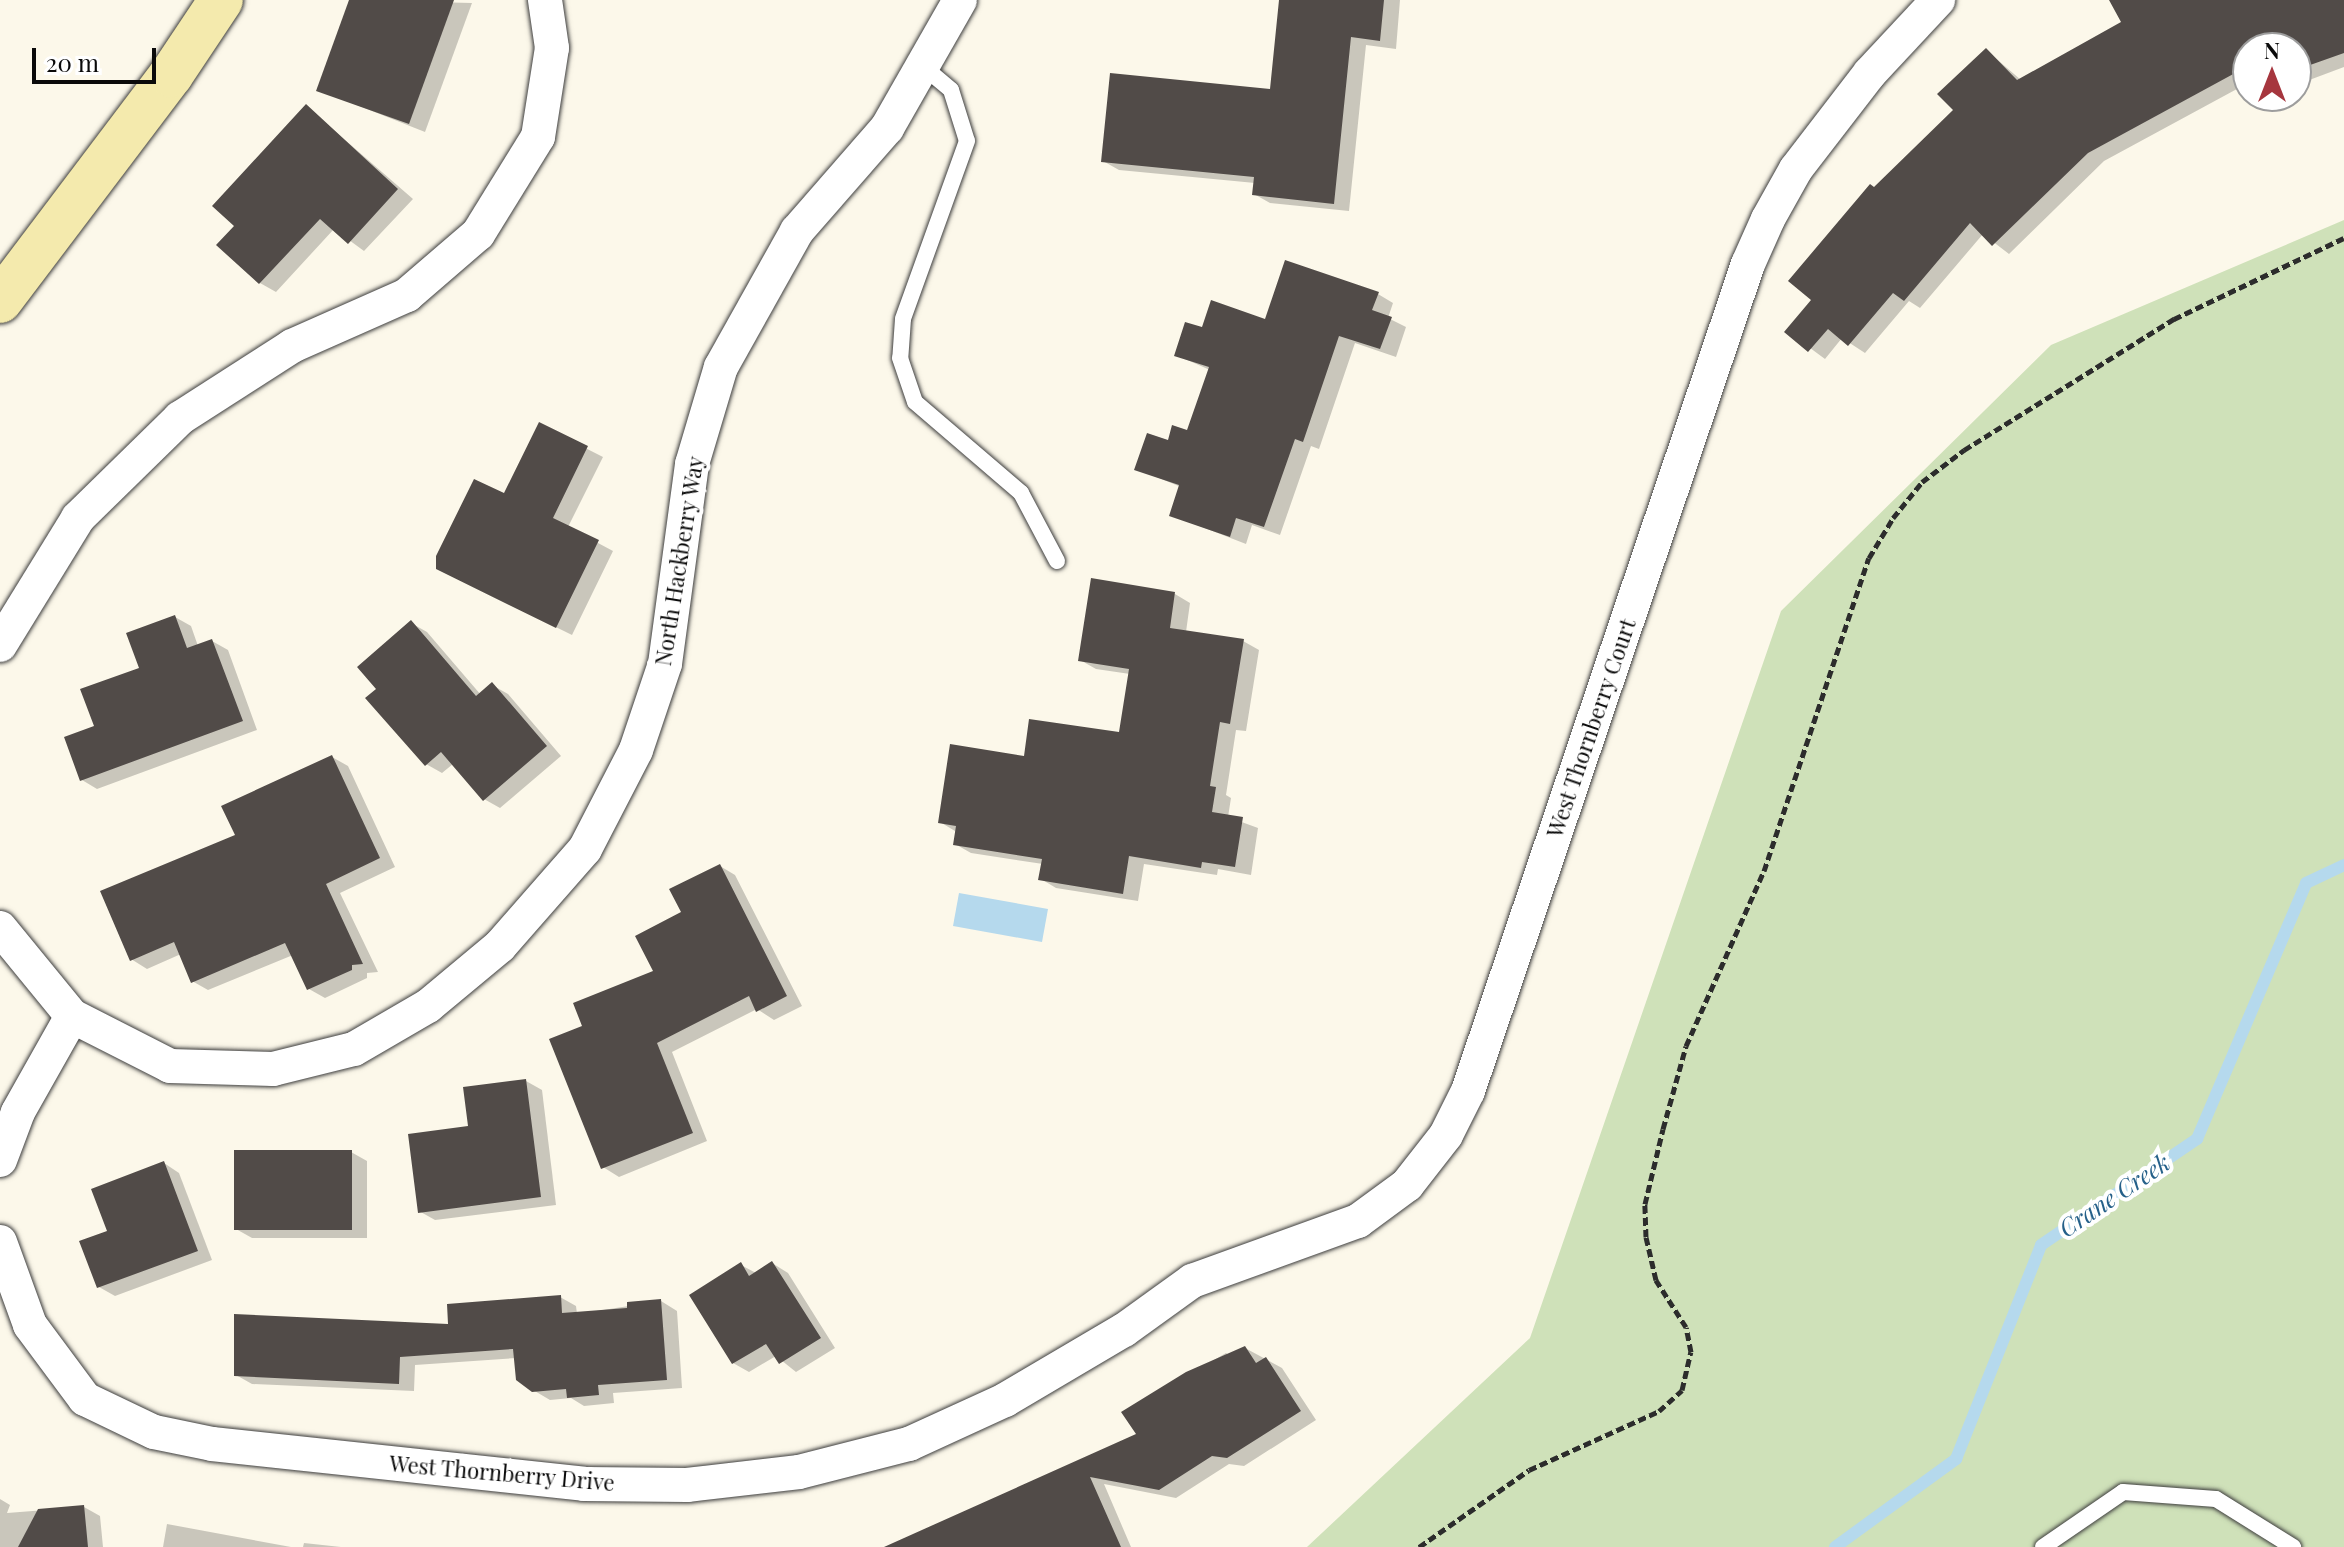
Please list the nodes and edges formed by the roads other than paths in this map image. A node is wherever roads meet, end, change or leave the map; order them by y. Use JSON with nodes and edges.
{"nodes":[{"id":1,"x":221,"y":0,"type":"edge"},
{"id":2,"x":545,"y":0,"type":"edge"},
{"id":3,"x":960,"y":0,"type":"edge"},
{"id":4,"x":1938,"y":0,"type":"edge"},
{"id":5,"x":925,"y":68,"type":"junction"},
{"id":6,"x":0,"y":301,"type":"edge"},
{"id":7,"x":1057,"y":561,"type":"dead end"},
{"id":8,"x":0,"y":645,"type":"edge"},
{"id":9,"x":0,"y":928,"type":"edge"},
{"id":10,"x":72,"y":1016,"type":"junction"},
{"id":11,"x":0,"y":1160,"type":"edge"},
{"id":12,"x":0,"y":1242,"type":"edge"},
{"id":13,"x":1124,"y":1330,"type":"joint"},
{"id":14,"x":2043,"y":1547,"type":"edge"},
{"id":15,"x":2293,"y":1547,"type":"edge"}],
"edges":[{"from":1,"to":6,"type":"street"},
{"from":2,"to":8,"type":"street"},
{"from":3,"to":5,"type":"street","name":"North Hackberry Way"},
{"from":4,"to":13,"type":"street","name":"West Thornberry Court"},
{"from":5,"to":7,"type":"lane"},
{"from":5,"to":10,"type":"street","name":"North Hackberry Way"},
{"from":9,"to":10,"type":"street","name":"North Hackberry Way"},
{"from":10,"to":11,"type":"street"},
{"from":12,"to":13,"type":"street","name":"West Thornberry Drive"},
{"from":14,"to":15,"type":"lane"}]}
